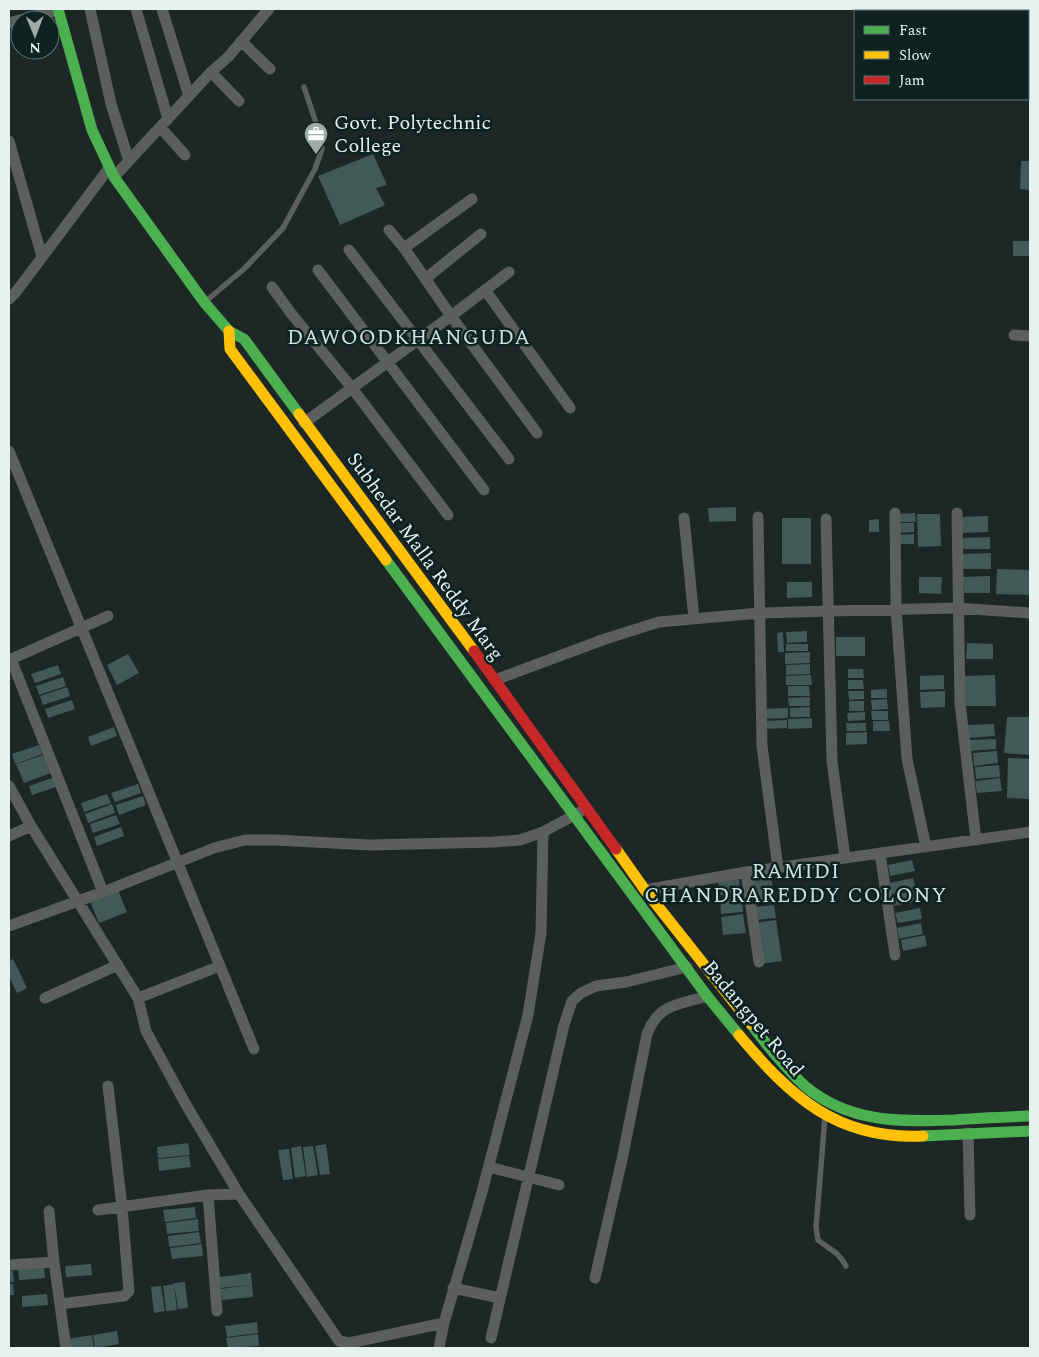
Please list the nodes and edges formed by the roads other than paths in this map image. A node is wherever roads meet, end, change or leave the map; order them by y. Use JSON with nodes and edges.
{"nodes":[{"id":1,"x":58,"y":9,"type":"edge"},
{"id":2,"x":90,"y":9,"type":"edge"},
{"id":3,"x":136,"y":9,"type":"edge"},
{"id":4,"x":162,"y":9,"type":"edge"},
{"id":5,"x":269,"y":9,"type":"edge"},
{"id":6,"x":241,"y":42,"type":"junction"},
{"id":7,"x":270,"y":69,"type":"dead end"},
{"id":8,"x":211,"y":72,"type":"junction"},
{"id":9,"x":304,"y":87,"type":"dead end"},
{"id":10,"x":189,"y":96,"type":"junction"},
{"id":11,"x":239,"y":101,"type":"dead end"},
{"id":12,"x":164,"y":123,"type":"junction"},
{"id":13,"x":9,"y":141,"type":"edge"},
{"id":14,"x":185,"y":155,"type":"dead end"},
{"id":15,"x":129,"y":161,"type":"junction"},
{"id":16,"x":111,"y":172,"type":"junction"},
{"id":17,"x":472,"y":199,"type":"dead end"},
{"id":18,"x":389,"y":230,"type":"dead end"},
{"id":19,"x":481,"y":234,"type":"dead end"},
{"id":20,"x":404,"y":248,"type":"junction"},
{"id":21,"x":350,"y":250,"type":"dead end"},
{"id":22,"x":42,"y":257,"type":"junction"},
{"id":23,"x":318,"y":270,"type":"dead end"},
{"id":24,"x":509,"y":272,"type":"dead end"},
{"id":25,"x":425,"y":278,"type":"junction"},
{"id":26,"x":272,"y":287,"type":"dead end"},
{"id":27,"x":485,"y":290,"type":"junction"},
{"id":28,"x":9,"y":299,"type":"edge"},
{"id":29,"x":204,"y":302,"type":"junction"},
{"id":30,"x":451,"y":316,"type":"junction"},
{"id":31,"x":229,"y":331,"type":"junction"},
{"id":32,"x":1014,"y":335,"type":"dead end"},
{"id":33,"x":1030,"y":336,"type":"edge"},
{"id":34,"x":419,"y":339,"type":"junction"},
{"id":35,"x":387,"y":362,"type":"junction"},
{"id":36,"x":352,"y":388,"type":"junction"},
{"id":37,"x":570,"y":408,"type":"dead end"},
{"id":38,"x":304,"y":423,"type":"junction"},
{"id":39,"x":537,"y":433,"type":"dead end"},
{"id":40,"x":9,"y":451,"type":"edge"},
{"id":41,"x":509,"y":459,"type":"dead end"},
{"id":42,"x":484,"y":490,"type":"dead end"},
{"id":43,"x":895,"y":513,"type":"dead end"},
{"id":44,"x":957,"y":513,"type":"dead end"},
{"id":45,"x":448,"y":515,"type":"dead end"},
{"id":46,"x":758,"y":517,"type":"dead end"},
{"id":47,"x":684,"y":518,"type":"dead end"},
{"id":48,"x":826,"y":519,"type":"dead end"},
{"id":49,"x":957,"y":608,"type":"junction"},
{"id":50,"x":896,"y":609,"type":"junction"},
{"id":51,"x":829,"y":611,"type":"junction"},
{"id":52,"x":1030,"y":613,"type":"edge"},
{"id":53,"x":760,"y":614,"type":"junction"},
{"id":54,"x":108,"y":616,"type":"dead end"},
{"id":55,"x":694,"y":619,"type":"junction"},
{"id":56,"x":81,"y":628,"type":"junction"},
{"id":57,"x":10,"y":660,"type":"edge"},
{"id":58,"x":495,"y":680,"type":"junction"},
{"id":59,"x":9,"y":786,"type":"edge"},
{"id":60,"x":586,"y":808,"type":"junction"},
{"id":61,"x":574,"y":816,"type":"junction"},
{"id":62,"x":31,"y":826,"type":"junction"},
{"id":63,"x":543,"y":832,"type":"junction"},
{"id":64,"x":1030,"y":832,"type":"edge"},
{"id":65,"x":9,"y":836,"type":"edge"},
{"id":66,"x":976,"y":840,"type":"junction"},
{"id":67,"x":926,"y":847,"type":"junction"},
{"id":68,"x":880,"y":853,"type":"junction"},
{"id":69,"x":845,"y":858,"type":"junction"},
{"id":70,"x":177,"y":862,"type":"junction"},
{"id":71,"x":778,"y":868,"type":"junction"},
{"id":72,"x":746,"y":872,"type":"junction"},
{"id":73,"x":645,"y":890,"type":"junction"},
{"id":74,"x":103,"y":892,"type":"junction"},
{"id":75,"x":79,"y":901,"type":"junction"},
{"id":76,"x":9,"y":926,"type":"edge"},
{"id":77,"x":895,"y":955,"type":"dead end"},
{"id":78,"x":759,"y":962,"type":"dead end"},
{"id":79,"x":118,"y":965,"type":"junction"},
{"id":80,"x":220,"y":966,"type":"junction"},
{"id":81,"x":687,"y":967,"type":"junction"},
{"id":82,"x":707,"y":996,"type":"junction"},
{"id":83,"x":46,"y":998,"type":"dead end"},
{"id":84,"x":138,"y":998,"type":"junction"},
{"id":85,"x":254,"y":1049,"type":"dead end"},
{"id":86,"x":108,"y":1086,"type":"dead end"},
{"id":87,"x":825,"y":1115,"type":"junction"},
{"id":88,"x":1030,"y":1116,"type":"edge"},
{"id":89,"x":1030,"y":1131,"type":"edge"},
{"id":90,"x":968,"y":1133,"type":"junction"},
{"id":91,"x":488,"y":1167,"type":"junction"},
{"id":92,"x":530,"y":1178,"type":"junction"},
{"id":93,"x":558,"y":1185,"type":"dead end"},
{"id":94,"x":239,"y":1194,"type":"junction"},
{"id":95,"x":208,"y":1195,"type":"junction"},
{"id":96,"x":122,"y":1207,"type":"junction"},
{"id":97,"x":98,"y":1210,"type":"dead end"},
{"id":98,"x":49,"y":1211,"type":"dead end"},
{"id":99,"x":970,"y":1214,"type":"dead end"},
{"id":100,"x":54,"y":1262,"type":"junction"},
{"id":101,"x":9,"y":1265,"type":"edge"},
{"id":102,"x":846,"y":1266,"type":"dead end"},
{"id":103,"x":595,"y":1278,"type":"dead end"},
{"id":104,"x":453,"y":1288,"type":"junction"},
{"id":105,"x":500,"y":1298,"type":"junction"},
{"id":106,"x":60,"y":1304,"type":"junction"},
{"id":107,"x":217,"y":1311,"type":"dead end"},
{"id":108,"x":444,"y":1324,"type":"junction"},
{"id":109,"x":491,"y":1338,"type":"dead end"},
{"id":110,"x":66,"y":1348,"type":"edge"},
{"id":111,"x":440,"y":1348,"type":"edge"}],
"edges":[{"from":1,"to":16,"type":"main road","name":"Subhedar Malla Reddy Marg"},
{"from":2,"to":15,"type":"street"},
{"from":3,"to":12,"type":"street"},
{"from":4,"to":10,"type":"street"},
{"from":5,"to":6,"type":"street"},
{"from":6,"to":7,"type":"street"},
{"from":6,"to":8,"type":"street"},
{"from":8,"to":10,"type":"street"},
{"from":8,"to":11,"type":"street"},
{"from":9,"to":29,"type":"lane"},
{"from":10,"to":12,"type":"street"},
{"from":12,"to":14,"type":"street"},
{"from":12,"to":15,"type":"street"},
{"from":13,"to":22,"type":"street"},
{"from":15,"to":16,"type":"street"},
{"from":16,"to":22,"type":"street"},
{"from":16,"to":29,"type":"main road","name":"Subhedar Malla Reddy Marg"},
{"from":17,"to":20,"type":"street"},
{"from":18,"to":20,"type":"street"},
{"from":19,"to":25,"type":"street"},
{"from":20,"to":25,"type":"street"},
{"from":21,"to":34,"type":"street"},
{"from":22,"to":28,"type":"street"},
{"from":23,"to":35,"type":"street"},
{"from":24,"to":27,"type":"street"},
{"from":25,"to":30,"type":"street"},
{"from":26,"to":36,"type":"street"},
{"from":27,"to":30,"type":"street"},
{"from":27,"to":37,"type":"street"},
{"from":29,"to":31,"type":"main road","name":"Subhedar Malla Reddy Marg"},
{"from":30,"to":34,"type":"street"},
{"from":30,"to":39,"type":"street"},
{"from":31,"to":38,"type":"main road","name":"Subhedar Malla Reddy Marg"},
{"from":31,"to":61,"type":"main road","name":"Subhedar Malla Reddy Marg"},
{"from":32,"to":33,"type":"street"},
{"from":34,"to":35,"type":"street"},
{"from":34,"to":41,"type":"street"},
{"from":35,"to":36,"type":"street"},
{"from":35,"to":42,"type":"street"},
{"from":36,"to":38,"type":"street"},
{"from":36,"to":45,"type":"street"},
{"from":38,"to":58,"type":"main road","name":"Subhedar Malla Reddy Marg"},
{"from":40,"to":56,"type":"street"},
{"from":43,"to":50,"type":"street"},
{"from":44,"to":49,"type":"street"},
{"from":46,"to":53,"type":"street"},
{"from":47,"to":55,"type":"street"},
{"from":48,"to":51,"type":"street"},
{"from":49,"to":50,"type":"street"},
{"from":49,"to":52,"type":"street"},
{"from":49,"to":66,"type":"street"},
{"from":50,"to":51,"type":"street"},
{"from":50,"to":67,"type":"street"},
{"from":51,"to":53,"type":"street"},
{"from":51,"to":69,"type":"street"},
{"from":53,"to":55,"type":"street"},
{"from":53,"to":71,"type":"street"},
{"from":54,"to":56,"type":"street"},
{"from":55,"to":58,"type":"street"},
{"from":56,"to":57,"type":"street"},
{"from":56,"to":70,"type":"street"},
{"from":57,"to":74,"type":"street"},
{"from":58,"to":60,"type":"main road","name":"Subhedar Malla Reddy Marg"},
{"from":59,"to":62,"type":"street"},
{"from":60,"to":61,"type":"street"},
{"from":60,"to":73,"type":"main road","name":"Badangpet Road"},
{"from":61,"to":63,"type":"street"},
{"from":61,"to":81,"type":"main road","name":"Badangpet Road"},
{"from":62,"to":65,"type":"street"},
{"from":62,"to":75,"type":"street"},
{"from":63,"to":70,"type":"street"},
{"from":63,"to":91,"type":"street"},
{"from":64,"to":66,"type":"street"},
{"from":66,"to":67,"type":"street"},
{"from":67,"to":68,"type":"street"},
{"from":68,"to":69,"type":"street"},
{"from":68,"to":77,"type":"street"},
{"from":69,"to":71,"type":"street"},
{"from":70,"to":74,"type":"street"},
{"from":70,"to":80,"type":"street"},
{"from":71,"to":72,"type":"street"},
{"from":72,"to":73,"type":"street"},
{"from":72,"to":78,"type":"street"},
{"from":73,"to":88,"type":"main road","name":"Badangpet Road"},
{"from":74,"to":75,"type":"street"},
{"from":75,"to":76,"type":"street"},
{"from":75,"to":79,"type":"street"},
{"from":79,"to":83,"type":"street"},
{"from":79,"to":84,"type":"street"},
{"from":80,"to":84,"type":"street"},
{"from":80,"to":85,"type":"street"},
{"from":81,"to":82,"type":"main road","name":"Badangpet Road"},
{"from":81,"to":92,"type":"street"},
{"from":82,"to":87,"type":"main road","name":"Badangpet Road"},
{"from":82,"to":103,"type":"street"},
{"from":84,"to":94,"type":"street"},
{"from":86,"to":96,"type":"street"},
{"from":87,"to":90,"type":"main road","name":"Badangpet Road"},
{"from":87,"to":102,"type":"lane"},
{"from":89,"to":90,"type":"main road","name":"Badangpet Road"},
{"from":90,"to":99,"type":"street"},
{"from":91,"to":92,"type":"street"},
{"from":91,"to":104,"type":"street"},
{"from":92,"to":93,"type":"street"},
{"from":92,"to":105,"type":"street"},
{"from":94,"to":95,"type":"street"},
{"from":94,"to":108,"type":"street"},
{"from":95,"to":96,"type":"street"},
{"from":95,"to":107,"type":"street"},
{"from":96,"to":97,"type":"street"},
{"from":96,"to":106,"type":"street"},
{"from":98,"to":100,"type":"street"},
{"from":100,"to":101,"type":"street"},
{"from":100,"to":106,"type":"street"},
{"from":104,"to":105,"type":"street"},
{"from":104,"to":108,"type":"street"},
{"from":105,"to":109,"type":"street"},
{"from":106,"to":110,"type":"street"},
{"from":108,"to":111,"type":"street"}]}
